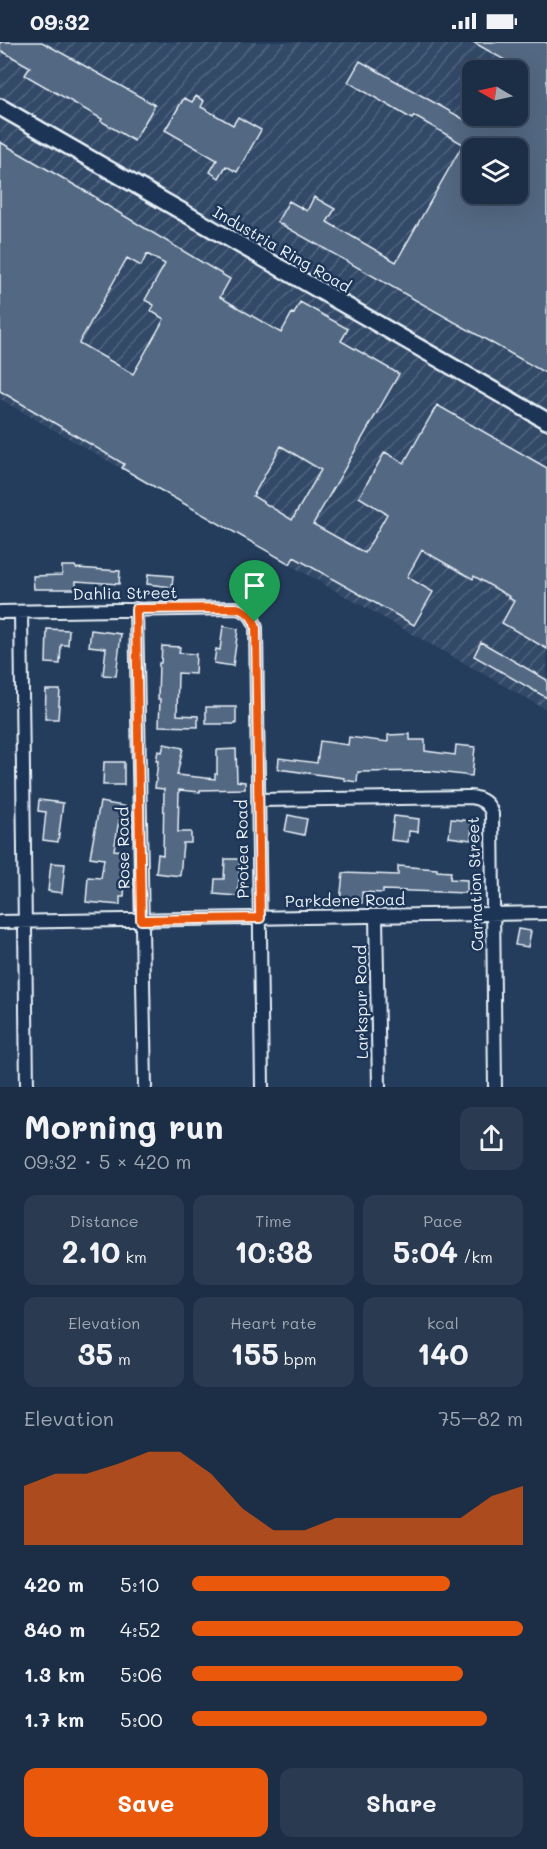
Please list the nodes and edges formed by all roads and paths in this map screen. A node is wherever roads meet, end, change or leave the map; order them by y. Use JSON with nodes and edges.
{"nodes":[{"id":1,"x":0,"y":107,"type":"edge"},
{"id":2,"x":547,"y":421,"type":"edge"},
{"id":3,"x":136,"y":609,"type":"junction"},
{"id":4,"x":0,"y":612,"type":"edge"},
{"id":5,"x":21,"y":612,"type":"junction"},
{"id":6,"x":249,"y":613,"type":"joint"},
{"id":7,"x":258,"y":800,"type":"junction"},
{"id":8,"x":547,"y":913,"type":"edge"},
{"id":9,"x":494,"y":914,"type":"junction"},
{"id":10,"x":376,"y":916,"type":"junction"},
{"id":11,"x":260,"y":918,"type":"junction"},
{"id":12,"x":141,"y":920,"type":"junction"},
{"id":13,"x":24,"y":921,"type":"junction"},
{"id":14,"x":0,"y":922,"type":"edge"},
{"id":15,"x":27,"y":1087,"type":"edge"},
{"id":16,"x":145,"y":1087,"type":"edge"},
{"id":17,"x":262,"y":1087,"type":"edge"},
{"id":18,"x":379,"y":1087,"type":"edge"},
{"id":19,"x":495,"y":1087,"type":"edge"}],
"edges":[{"from":1,"to":2,"type":"street","name":"Industria Ring Road"},
{"from":3,"to":5,"type":"street","name":"Dahlia Street"},
{"from":3,"to":6,"type":"street","name":"Dahlia Street"},
{"from":3,"to":12,"type":"street","name":"Rose Road"},
{"from":4,"to":5,"type":"street","name":"Dahlia Street"},
{"from":5,"to":13,"type":"street"},
{"from":6,"to":7,"type":"street","name":"Protea Road"},
{"from":7,"to":9,"type":"street","name":"Carnation Street"},
{"from":7,"to":11,"type":"street","name":"Protea Road"},
{"from":8,"to":9,"type":"street","name":"Parkdene Road"},
{"from":9,"to":10,"type":"street","name":"Parkdene Road"},
{"from":9,"to":19,"type":"street","name":"Carnation Street"},
{"from":10,"to":11,"type":"street","name":"Parkdene Road"},
{"from":10,"to":18,"type":"street","name":"Larkspur Road"},
{"from":11,"to":12,"type":"street","name":"Parkdene Road"},
{"from":11,"to":17,"type":"street","name":"Protea Road"},
{"from":12,"to":13,"type":"street","name":"Parkdene Road"},
{"from":12,"to":16,"type":"street","name":"Rose Road"},
{"from":13,"to":14,"type":"street","name":"Parkdene Road"},
{"from":13,"to":15,"type":"street"}]}
